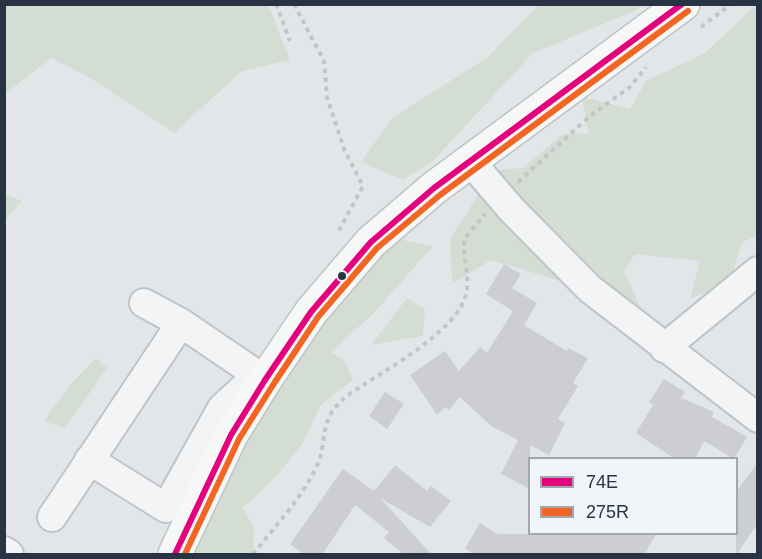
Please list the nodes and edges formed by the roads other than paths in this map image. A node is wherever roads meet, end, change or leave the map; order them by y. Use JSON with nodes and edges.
{"nodes":[{"id":1,"x":688,"y":18,"type":"edge"},
{"id":2,"x":470,"y":161,"type":"junction"},
{"id":3,"x":758,"y":271,"type":"edge"},
{"id":4,"x":144,"y":303,"type":"dead end"},
{"id":5,"x":182,"y":323,"type":"junction"},
{"id":6,"x":664,"y":348,"type":"junction"},
{"id":7,"x":262,"y":377,"type":"junction"},
{"id":8,"x":758,"y":418,"type":"edge"},
{"id":9,"x":89,"y":460,"type":"junction"},
{"id":10,"x":52,"y":517,"type":"dead end"},
{"id":11,"x":4,"y":551,"type":"edge"},
{"id":12,"x":9,"y":555,"type":"edge"},
{"id":13,"x":175,"y":555,"type":"edge"}],
"edges":[{"from":1,"to":2,"type":"main road"},
{"from":2,"to":6,"type":"street"},
{"from":2,"to":7,"type":"main road"},
{"from":3,"to":6,"type":"street"},
{"from":4,"to":5,"type":"street"},
{"from":5,"to":7,"type":"street"},
{"from":5,"to":9,"type":"street"},
{"from":6,"to":8,"type":"street"},
{"from":7,"to":9,"type":"street"},
{"from":7,"to":13,"type":"main road"},
{"from":9,"to":10,"type":"street"},
{"from":11,"to":12,"type":"street"}]}
